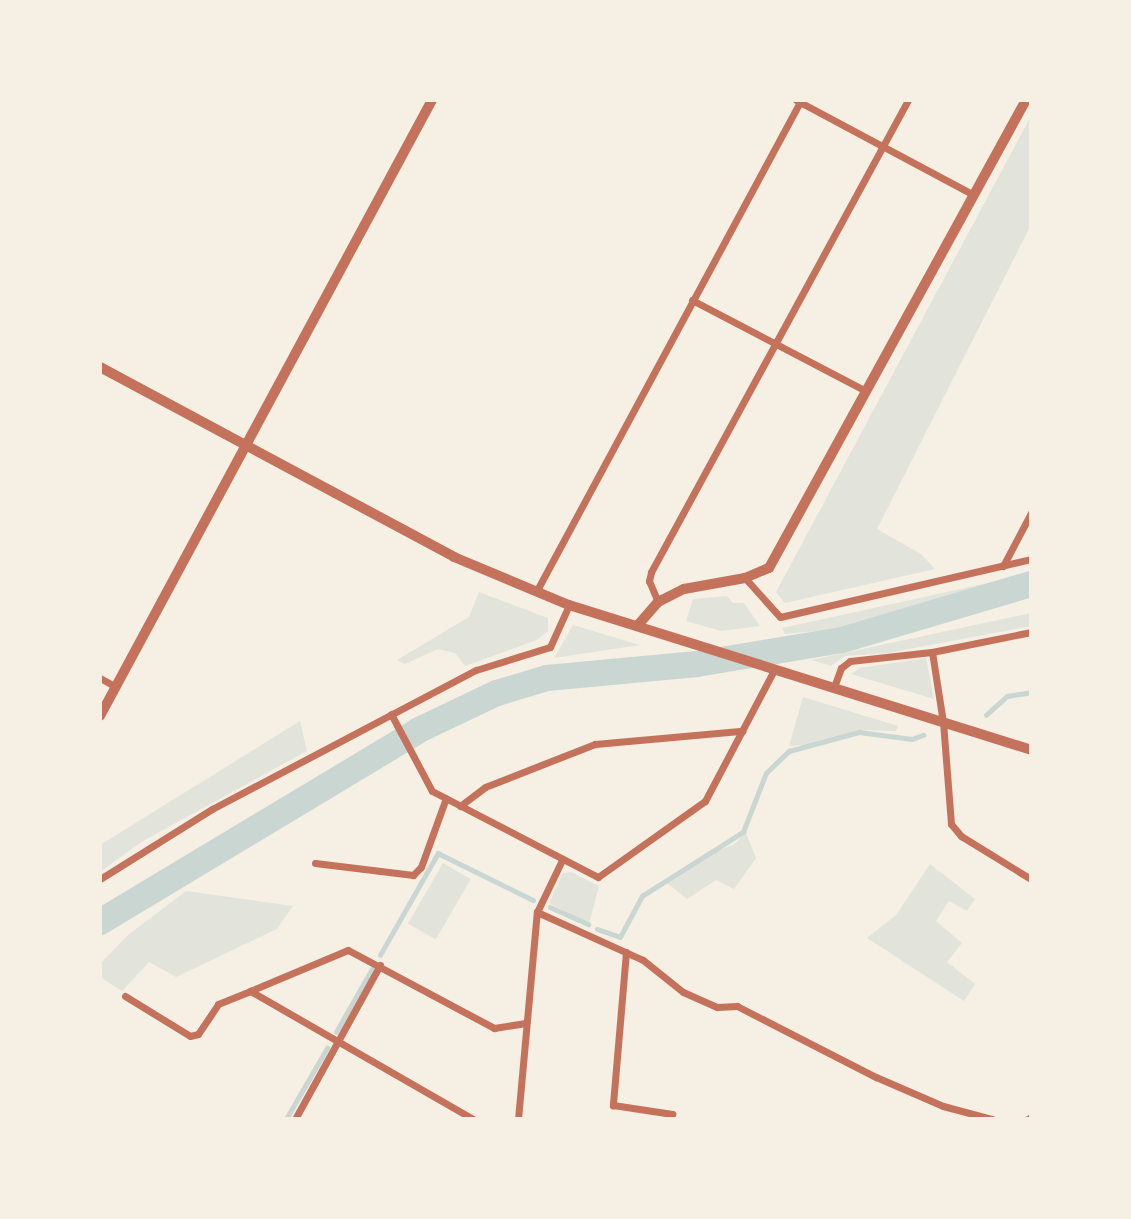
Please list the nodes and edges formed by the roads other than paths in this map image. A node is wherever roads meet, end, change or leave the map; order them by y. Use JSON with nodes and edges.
{"nodes":[{"id":1,"x":432,"y":100,"type":"edge"},
{"id":2,"x":908,"y":100,"type":"edge"},
{"id":3,"x":1026,"y":100,"type":"edge"},
{"id":4,"x":799,"y":101,"type":"edge"},
{"id":5,"x":883,"y":146,"type":"junction"},
{"id":6,"x":974,"y":195,"type":"junction"},
{"id":7,"x":692,"y":300,"type":"junction"},
{"id":8,"x":775,"y":344,"type":"junction"},
{"id":9,"x":100,"y":367,"type":"edge"},
{"id":10,"x":866,"y":391,"type":"junction"},
{"id":11,"x":244,"y":445,"type":"junction"},
{"id":12,"x":1031,"y":513,"type":"edge"},
{"id":13,"x":1031,"y":559,"type":"edge"},
{"id":14,"x":1003,"y":566,"type":"junction"},
{"id":15,"x":745,"y":578,"type":"junction"},
{"id":16,"x":536,"y":592,"type":"junction"},
{"id":17,"x":658,"y":602,"type":"junction"},
{"id":18,"x":569,"y":605,"type":"junction"},
{"id":19,"x":638,"y":625,"type":"junction"},
{"id":20,"x":1031,"y":632,"type":"edge"},
{"id":21,"x":932,"y":652,"type":"junction"},
{"id":22,"x":775,"y":668,"type":"junction"},
{"id":23,"x":100,"y":678,"type":"edge"},
{"id":24,"x":116,"y":687,"type":"junction"},
{"id":25,"x":834,"y":687,"type":"junction"},
{"id":26,"x":100,"y":716,"type":"edge"},
{"id":27,"x":393,"y":718,"type":"junction"},
{"id":28,"x":943,"y":722,"type":"junction"},
{"id":29,"x":742,"y":731,"type":"junction"},
{"id":30,"x":1031,"y":750,"type":"edge"},
{"id":31,"x":446,"y":798,"type":"junction"},
{"id":32,"x":460,"y":806,"type":"junction"},
{"id":33,"x":562,"y":860,"type":"junction"},
{"id":34,"x":315,"y":863,"type":"dead end"},
{"id":35,"x":100,"y":879,"type":"edge"},
{"id":36,"x":1031,"y":879,"type":"edge"},
{"id":37,"x":537,"y":912,"type":"junction"},
{"id":38,"x":626,"y":952,"type":"junction"},
{"id":39,"x":380,"y":965,"type":"junction"},
{"id":40,"x":250,"y":991,"type":"junction"},
{"id":41,"x":125,"y":996,"type":"dead end"},
{"id":42,"x":526,"y":1024,"type":"junction"},
{"id":43,"x":338,"y":1042,"type":"junction"},
{"id":44,"x":295,"y":1119,"type":"edge"},
{"id":45,"x":473,"y":1119,"type":"edge"},
{"id":46,"x":518,"y":1119,"type":"edge"},
{"id":47,"x":670,"y":1119,"type":"edge"},
{"id":48,"x":992,"y":1119,"type":"edge"}],
"edges":[{"from":1,"to":11,"type":"street"},
{"from":2,"to":5,"type":"street"},
{"from":3,"to":6,"type":"street"},
{"from":4,"to":5,"type":"street"},
{"from":4,"to":7,"type":"street"},
{"from":5,"to":6,"type":"street"},
{"from":5,"to":8,"type":"street"},
{"from":6,"to":10,"type":"street"},
{"from":7,"to":8,"type":"street"},
{"from":7,"to":16,"type":"street"},
{"from":8,"to":10,"type":"street"},
{"from":8,"to":17,"type":"street"},
{"from":9,"to":11,"type":"street"},
{"from":10,"to":15,"type":"street"},
{"from":11,"to":16,"type":"street"},
{"from":11,"to":24,"type":"street"},
{"from":12,"to":14,"type":"street"},
{"from":13,"to":14,"type":"street"},
{"from":14,"to":15,"type":"street"},
{"from":15,"to":17,"type":"street"},
{"from":16,"to":18,"type":"street"},
{"from":17,"to":19,"type":"street"},
{"from":18,"to":19,"type":"street"},
{"from":18,"to":27,"type":"street"},
{"from":19,"to":22,"type":"street"},
{"from":20,"to":21,"type":"street"},
{"from":21,"to":25,"type":"street"},
{"from":21,"to":28,"type":"street"},
{"from":22,"to":25,"type":"street"},
{"from":22,"to":29,"type":"street"},
{"from":23,"to":24,"type":"street"},
{"from":24,"to":26,"type":"street"},
{"from":25,"to":28,"type":"street"},
{"from":27,"to":31,"type":"street"},
{"from":27,"to":35,"type":"street"},
{"from":28,"to":30,"type":"street"},
{"from":28,"to":36,"type":"street"},
{"from":29,"to":32,"type":"street"},
{"from":29,"to":33,"type":"street"},
{"from":31,"to":32,"type":"street"},
{"from":31,"to":34,"type":"street"},
{"from":32,"to":33,"type":"street"},
{"from":33,"to":37,"type":"street"},
{"from":37,"to":38,"type":"street"},
{"from":37,"to":42,"type":"street"},
{"from":38,"to":47,"type":"street"},
{"from":38,"to":48,"type":"street"},
{"from":39,"to":40,"type":"street"},
{"from":39,"to":42,"type":"street"},
{"from":39,"to":43,"type":"street"},
{"from":40,"to":41,"type":"street"},
{"from":40,"to":43,"type":"street"},
{"from":42,"to":46,"type":"street"},
{"from":43,"to":44,"type":"street"},
{"from":43,"to":45,"type":"street"}]}
